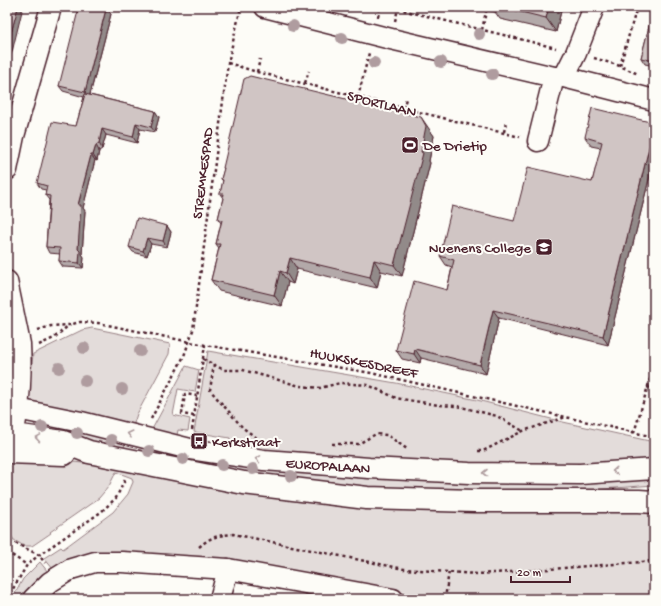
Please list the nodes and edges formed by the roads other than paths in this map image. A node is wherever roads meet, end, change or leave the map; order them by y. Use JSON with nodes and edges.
{"nodes":[{"id":1,"x":51,"y":7,"type":"edge"},
{"id":2,"x":265,"y":7,"type":"edge"},
{"id":3,"x":594,"y":7,"type":"edge"},
{"id":4,"x":559,"y":77,"type":"junction"},
{"id":5,"x":654,"y":100,"type":"edge"},
{"id":6,"x":10,"y":134,"type":"edge"},
{"id":7,"x":538,"y":141,"type":"road end"},
{"id":8,"x":7,"y":170,"type":"edge"},
{"id":9,"x":7,"y":281,"type":"edge"},
{"id":10,"x":14,"y":346,"type":"edge"},
{"id":11,"x":12,"y":408,"type":"edge"},
{"id":12,"x":9,"y":443,"type":"edge"},
{"id":13,"x":654,"y":469,"type":"edge"},
{"id":14,"x":649,"y":500,"type":"edge"},
{"id":15,"x":228,"y":570,"type":"junction"},
{"id":16,"x":33,"y":599,"type":"edge"},
{"id":17,"x":220,"y":599,"type":"edge"},
{"id":18,"x":394,"y":599,"type":"edge"}],
"edges":[{"from":1,"to":6,"type":"street"},
{"from":2,"to":4,"type":"street"},
{"from":3,"to":4,"type":"street"},
{"from":4,"to":5,"type":"street"},
{"from":4,"to":7,"type":"street"},
{"from":6,"to":8,"type":"street"},
{"from":9,"to":10,"type":"street"},
{"from":10,"to":11,"type":"street"},
{"from":11,"to":12,"type":"street"},
{"from":13,"to":11,"type":"street","name":"EUROPALAAN","one_way":true},
{"from":12,"to":14,"type":"main road","name":"EUROPALAAN"},
{"from":15,"to":16,"type":"street"},
{"from":15,"to":17,"type":"street"},
{"from":15,"to":18,"type":"street"}]}
